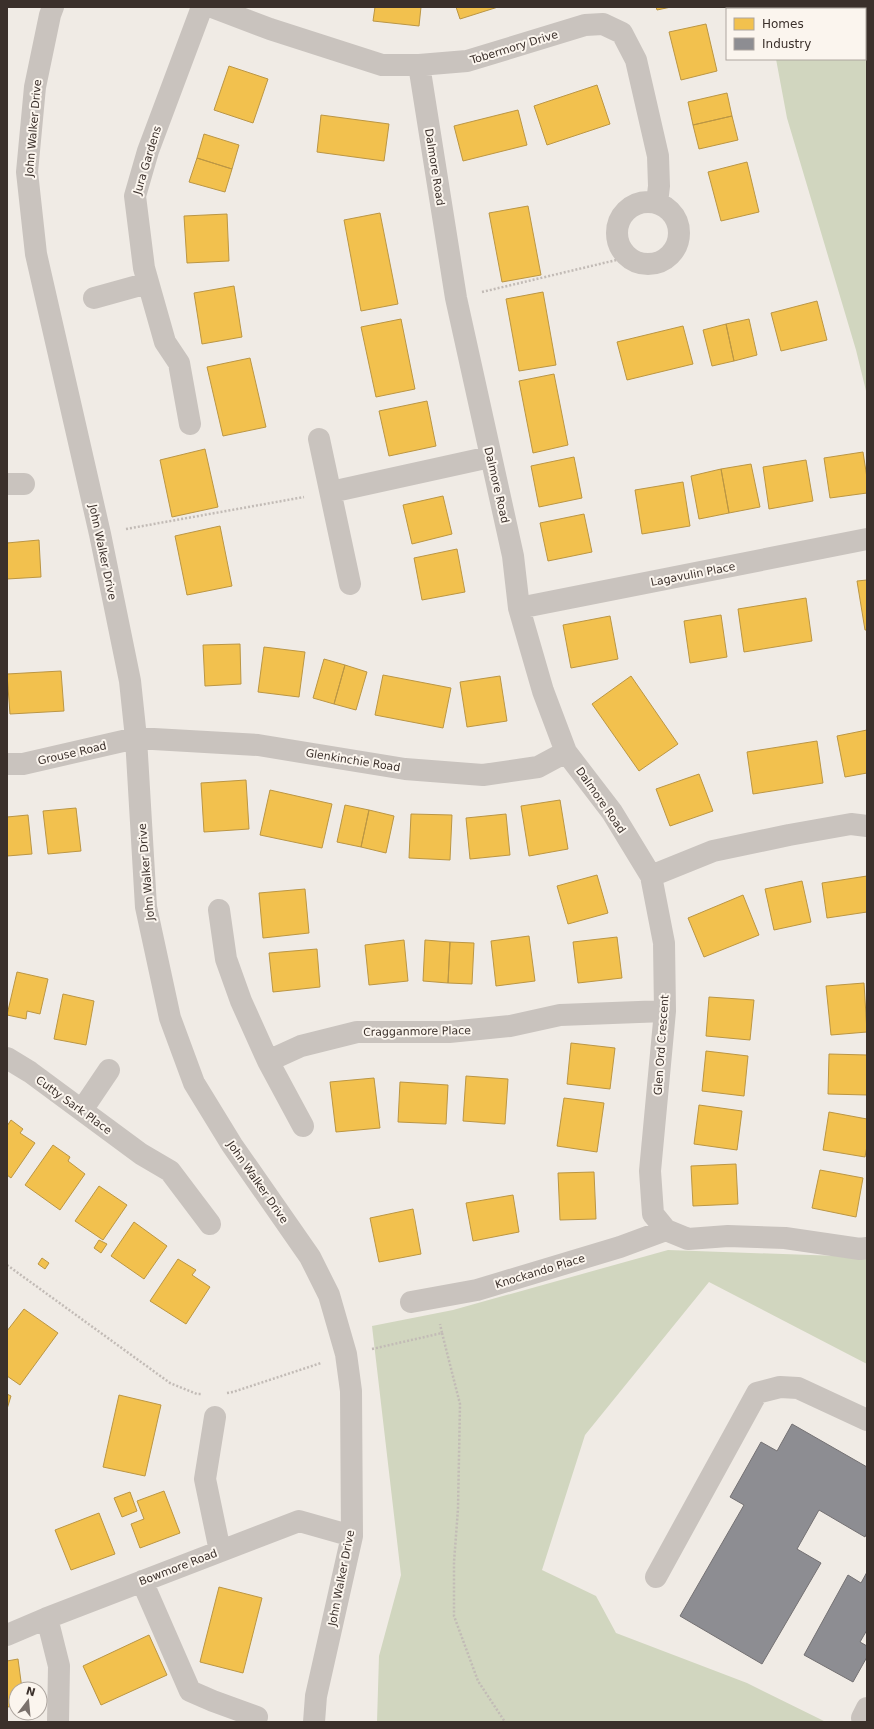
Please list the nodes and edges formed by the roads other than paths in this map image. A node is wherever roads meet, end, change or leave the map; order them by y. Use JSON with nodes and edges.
{"nodes":[{"id":1,"x":53,"y":7,"type":"edge"},
{"id":2,"x":202,"y":7,"type":"edge"},
{"id":3,"x":212,"y":7,"type":"edge"},
{"id":4,"x":419,"y":65,"type":"junction"},
{"id":5,"x":657,"y":203,"type":"junction"},
{"id":6,"x":148,"y":282,"type":"junction"},
{"id":7,"x":94,"y":298,"type":"dead end"},
{"id":8,"x":190,"y":424,"type":"dead end"},
{"id":9,"x":319,"y":439,"type":"dead end"},
{"id":10,"x":490,"y":457,"type":"junction"},
{"id":11,"x":331,"y":492,"type":"junction"},
{"id":12,"x":867,"y":539,"type":"edge"},
{"id":13,"x":350,"y":584,"type":"dead end"},
{"id":14,"x":519,"y":608,"type":"junction"},
{"id":15,"x":136,"y":738,"type":"junction"},
{"id":16,"x":566,"y":752,"type":"junction"},
{"id":17,"x":7,"y":764,"type":"edge"},
{"id":18,"x":867,"y":826,"type":"edge"},
{"id":19,"x":651,"y":876,"type":"junction"},
{"id":20,"x":219,"y":910,"type":"dead end"},
{"id":21,"x":665,"y":1011,"type":"junction"},
{"id":22,"x":7,"y":1058,"type":"edge"},
{"id":23,"x":268,"y":1061,"type":"junction"},
{"id":24,"x":109,"y":1070,"type":"dead end"},
{"id":25,"x":82,"y":1110,"type":"junction"},
{"id":26,"x":303,"y":1126,"type":"dead end"},
{"id":27,"x":210,"y":1224,"type":"dead end"},
{"id":28,"x":666,"y":1230,"type":"junction"},
{"id":29,"x":867,"y":1248,"type":"edge"},
{"id":30,"x":411,"y":1302,"type":"dead end"},
{"id":31,"x":214,"y":1417,"type":"dead end"},
{"id":32,"x":867,"y":1420,"type":"edge"},
{"id":33,"x":352,"y":1536,"type":"junction"},
{"id":34,"x":220,"y":1551,"type":"junction"},
{"id":35,"x":656,"y":1577,"type":"dead end"},
{"id":36,"x":142,"y":1581,"type":"junction"},
{"id":37,"x":47,"y":1618,"type":"junction"},
{"id":38,"x":7,"y":1635,"type":"edge"},
{"id":39,"x":867,"y":1708,"type":"edge"},
{"id":40,"x":257,"y":1718,"type":"dead end"},
{"id":41,"x":867,"y":1721,"type":"edge"},
{"id":42,"x":58,"y":1722,"type":"edge"},
{"id":43,"x":314,"y":1722,"type":"edge"}],
"edges":[{"from":1,"to":15,"type":"street","name":"John Walker Drive"},
{"from":2,"to":6,"type":"street","name":"Jura Gardens"},
{"from":3,"to":4,"type":"street","name":"Tobermory Drive"},
{"from":4,"to":5,"type":"street","name":"Tobermory Drive"},
{"from":4,"to":10,"type":"street","name":"Dalmore Road"},
{"from":5,"to":5,"type":"street"},
{"from":6,"to":7,"type":"street"},
{"from":6,"to":8,"type":"street","name":"Jura Gardens"},
{"from":9,"to":11,"type":"street"},
{"from":10,"to":11,"type":"street"},
{"from":10,"to":14,"type":"street","name":"Dalmore Road"},
{"from":11,"to":13,"type":"street"},
{"from":12,"to":14,"type":"street","name":"Lagavulin Place"},
{"from":14,"to":16,"type":"street","name":"Dalmore Road"},
{"from":15,"to":16,"type":"street","name":"Glenkinchie Road"},
{"from":15,"to":17,"type":"street","name":"Grouse Road"},
{"from":15,"to":33,"type":"street","name":"John Walker Drive"},
{"from":16,"to":19,"type":"street","name":"Dalmore Road"},
{"from":18,"to":19,"type":"street"},
{"from":19,"to":21,"type":"street","name":"Glen Ord Crescent"},
{"from":20,"to":23,"type":"street"},
{"from":21,"to":23,"type":"street","name":"Cragganmore Place"},
{"from":21,"to":28,"type":"street","name":"Glen Ord Crescent"},
{"from":22,"to":25,"type":"street","name":"Cutty Sark Place"},
{"from":23,"to":26,"type":"street"},
{"from":24,"to":25,"type":"street"},
{"from":25,"to":27,"type":"street","name":"Cutty Sark Place"},
{"from":28,"to":29,"type":"street","name":"Glen Ord Crescent"},
{"from":28,"to":30,"type":"street","name":"Knockando Place"},
{"from":31,"to":34,"type":"street"},
{"from":32,"to":35,"type":"street"},
{"from":33,"to":34,"type":"street","name":"Bowmore Road"},
{"from":33,"to":43,"type":"street","name":"John Walker Drive"},
{"from":34,"to":36,"type":"street","name":"Bowmore Road"},
{"from":36,"to":37,"type":"street","name":"Bowmore Road"},
{"from":36,"to":40,"type":"street"},
{"from":37,"to":38,"type":"street","name":"Bowmore Road"},
{"from":37,"to":42,"type":"street"},
{"from":39,"to":41,"type":"street"}]}
